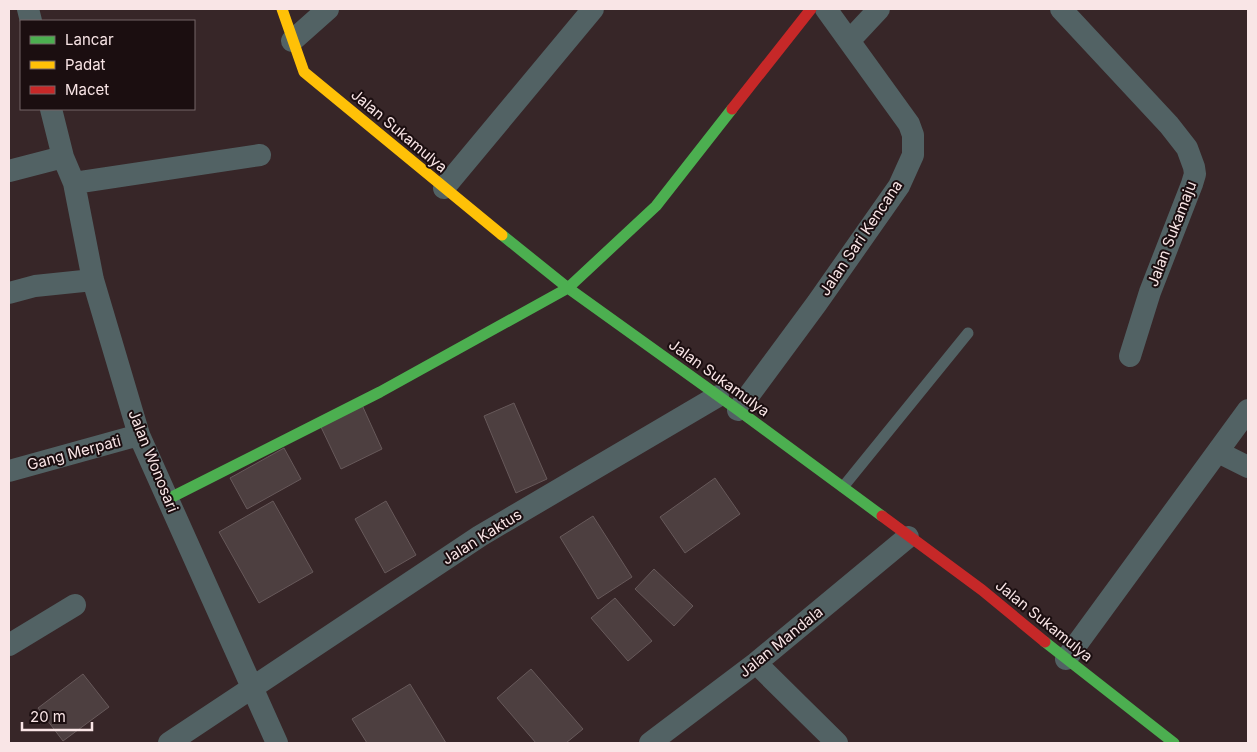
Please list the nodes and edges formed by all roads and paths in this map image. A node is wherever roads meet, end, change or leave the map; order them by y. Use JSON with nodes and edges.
{"nodes":[{"id":1,"x":282,"y":9,"type":"edge"},
{"id":2,"x":328,"y":9,"type":"edge"},
{"id":3,"x":593,"y":9,"type":"edge"},
{"id":4,"x":810,"y":9,"type":"edge"},
{"id":5,"x":826,"y":9,"type":"edge"},
{"id":6,"x":879,"y":9,"type":"edge"},
{"id":7,"x":1061,"y":9,"type":"edge"},
{"id":8,"x":850,"y":40,"type":"junction"},
{"id":9,"x":292,"y":41,"type":"junction"},
{"id":10,"x":51,"y":110,"type":"edge"},
{"id":11,"x":260,"y":155,"type":"dead end"},
{"id":12,"x":63,"y":157,"type":"junction"},
{"id":13,"x":9,"y":171,"type":"edge"},
{"id":14,"x":74,"y":183,"type":"junction"},
{"id":15,"x":444,"y":188,"type":"junction"},
{"id":16,"x":93,"y":280,"type":"junction"},
{"id":17,"x":568,"y":288,"type":"junction"},
{"id":18,"x":9,"y":293,"type":"edge"},
{"id":19,"x":968,"y":333,"type":"dead end"},
{"id":20,"x":1130,"y":356,"type":"dead end"},
{"id":21,"x":718,"y":396,"type":"junction"},
{"id":22,"x":738,"y":410,"type":"junction"},
{"id":23,"x":1248,"y":410,"type":"edge"},
{"id":24,"x":139,"y":435,"type":"junction"},
{"id":25,"x":1218,"y":452,"type":"junction"},
{"id":26,"x":1248,"y":467,"type":"edge"},
{"id":27,"x":9,"y":470,"type":"edge"},
{"id":28,"x":843,"y":487,"type":"junction"},
{"id":29,"x":168,"y":499,"type":"junction"},
{"id":30,"x":908,"y":537,"type":"junction"},
{"id":31,"x":75,"y":605,"type":"dead end"},
{"id":32,"x":9,"y":645,"type":"edge"},
{"id":33,"x":1066,"y":659,"type":"junction"},
{"id":34,"x":756,"y":663,"type":"junction"},
{"id":35,"x":251,"y":688,"type":"junction"},
{"id":36,"x":169,"y":743,"type":"edge"},
{"id":37,"x":277,"y":743,"type":"edge"},
{"id":38,"x":650,"y":743,"type":"edge"},
{"id":39,"x":837,"y":743,"type":"edge"},
{"id":40,"x":1174,"y":743,"type":"edge"}],
"edges":[{"from":1,"to":9,"type":"street","name":"Jalan Sukamulya"},
{"from":2,"to":9,"type":"street"},
{"from":3,"to":15,"type":"street"},
{"from":4,"to":17,"type":"street"},
{"from":5,"to":8,"type":"street","name":"Jalan Sari Kencana"},
{"from":6,"to":8,"type":"street"},
{"from":7,"to":20,"type":"street","name":"Jalan Sukamaju"},
{"from":8,"to":22,"type":"street","name":"Jalan Sari Kencana"},
{"from":9,"to":15,"type":"street","name":"Jalan Sukamulya"},
{"from":10,"to":12,"type":"street","name":"Jalan Wonosari"},
{"from":11,"to":14,"type":"street"},
{"from":12,"to":13,"type":"street"},
{"from":12,"to":14,"type":"street","name":"Jalan Wonosari"},
{"from":14,"to":16,"type":"street","name":"Jalan Wonosari"},
{"from":15,"to":17,"type":"street","name":"Jalan Sukamulya"},
{"from":16,"to":18,"type":"street"},
{"from":16,"to":24,"type":"street","name":"Jalan Wonosari"},
{"from":17,"to":21,"type":"street","name":"Jalan Sukamulya"},
{"from":17,"to":29,"type":"street"},
{"from":19,"to":28,"type":"lane"},
{"from":21,"to":22,"type":"street","name":"Jalan Sukamulya"},
{"from":21,"to":35,"type":"street","name":"Jalan Kaktus"},
{"from":22,"to":28,"type":"street","name":"Jalan Sukamulya"},
{"from":23,"to":25,"type":"street"},
{"from":24,"to":27,"type":"street","name":"Gang Merpati"},
{"from":24,"to":29,"type":"street","name":"Jalan Wonosari"},
{"from":25,"to":26,"type":"street"},
{"from":25,"to":33,"type":"street"},
{"from":28,"to":30,"type":"street","name":"Jalan Sukamulya"},
{"from":29,"to":35,"type":"street","name":"Jalan Wonosari"},
{"from":30,"to":33,"type":"street","name":"Jalan Sukamulya"},
{"from":30,"to":34,"type":"street","name":"Jalan Mandala"},
{"from":31,"to":32,"type":"street"},
{"from":33,"to":40,"type":"street","name":"Jalan Sukamulya"},
{"from":34,"to":38,"type":"street","name":"Jalan Mandala"},
{"from":34,"to":39,"type":"street"},
{"from":35,"to":36,"type":"street","name":"Jalan Kaktus"},
{"from":35,"to":37,"type":"street","name":"Jalan Wonosari"}]}
